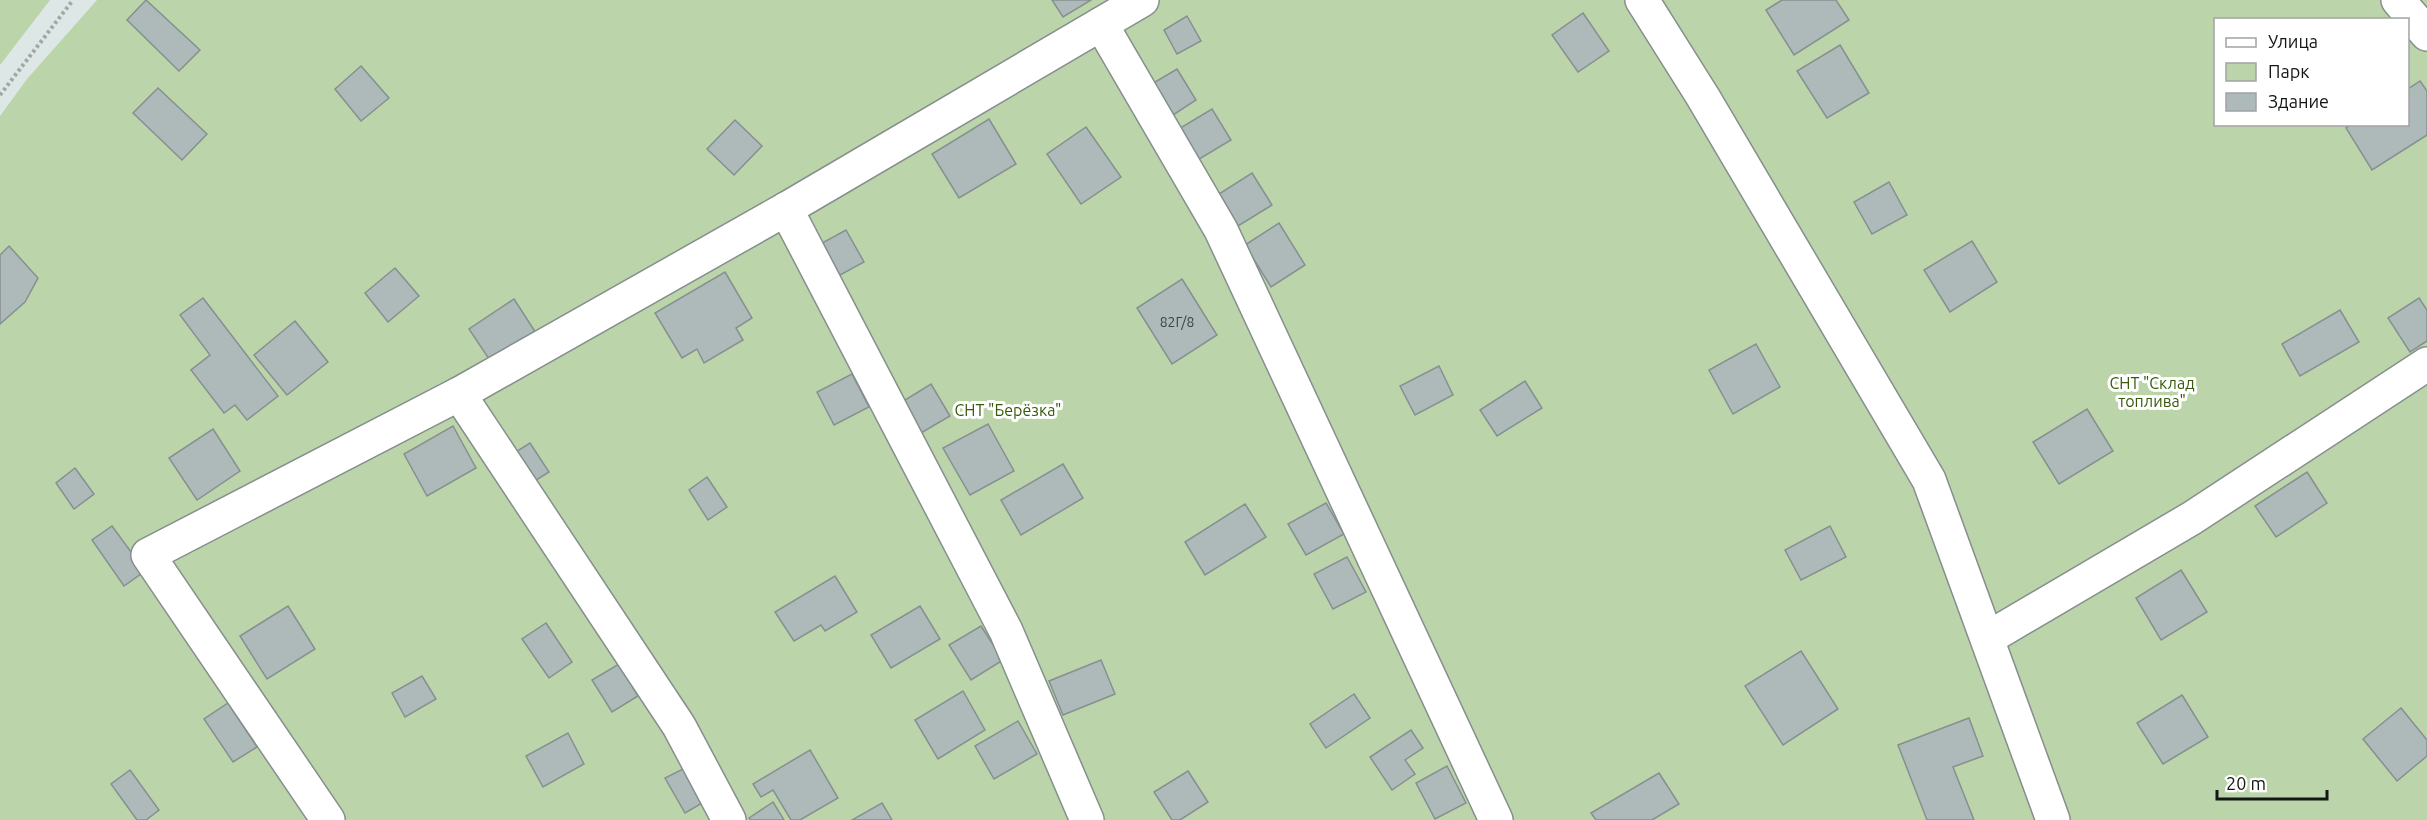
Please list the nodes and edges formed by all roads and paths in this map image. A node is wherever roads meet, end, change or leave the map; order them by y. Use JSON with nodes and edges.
{"nodes":[{"id":1,"x":73,"y":0,"type":"edge"},
{"id":2,"x":1143,"y":0,"type":"edge"},
{"id":3,"x":1642,"y":0,"type":"edge"},
{"id":4,"x":2398,"y":0,"type":"edge"},
{"id":5,"x":1101,"y":24,"type":"junction"},
{"id":6,"x":2427,"y":34,"type":"edge"},
{"id":7,"x":0,"y":95,"type":"edge"},
{"id":8,"x":786,"y":209,"type":"junction"},
{"id":9,"x":2427,"y":364,"type":"edge"},
{"id":10,"x":459,"y":393,"type":"junction"},
{"id":11,"x":1988,"y":638,"type":"junction"},
{"id":12,"x":328,"y":820,"type":"edge"},
{"id":13,"x":729,"y":820,"type":"edge"},
{"id":14,"x":1086,"y":820,"type":"edge"},
{"id":15,"x":1496,"y":820,"type":"edge"},
{"id":16,"x":2053,"y":820,"type":"edge"}],
"edges":[{"from":1,"to":7,"type":"path"},
{"from":2,"to":5,"type":"lane"},
{"from":3,"to":11,"type":"lane"},
{"from":4,"to":6,"type":"lane"},
{"from":5,"to":8,"type":"lane"},
{"from":5,"to":15,"type":"lane"},
{"from":8,"to":10,"type":"lane"},
{"from":8,"to":14,"type":"lane"},
{"from":9,"to":11,"type":"lane"},
{"from":10,"to":12,"type":"lane"},
{"from":10,"to":13,"type":"lane"},
{"from":11,"to":16,"type":"lane"}]}
